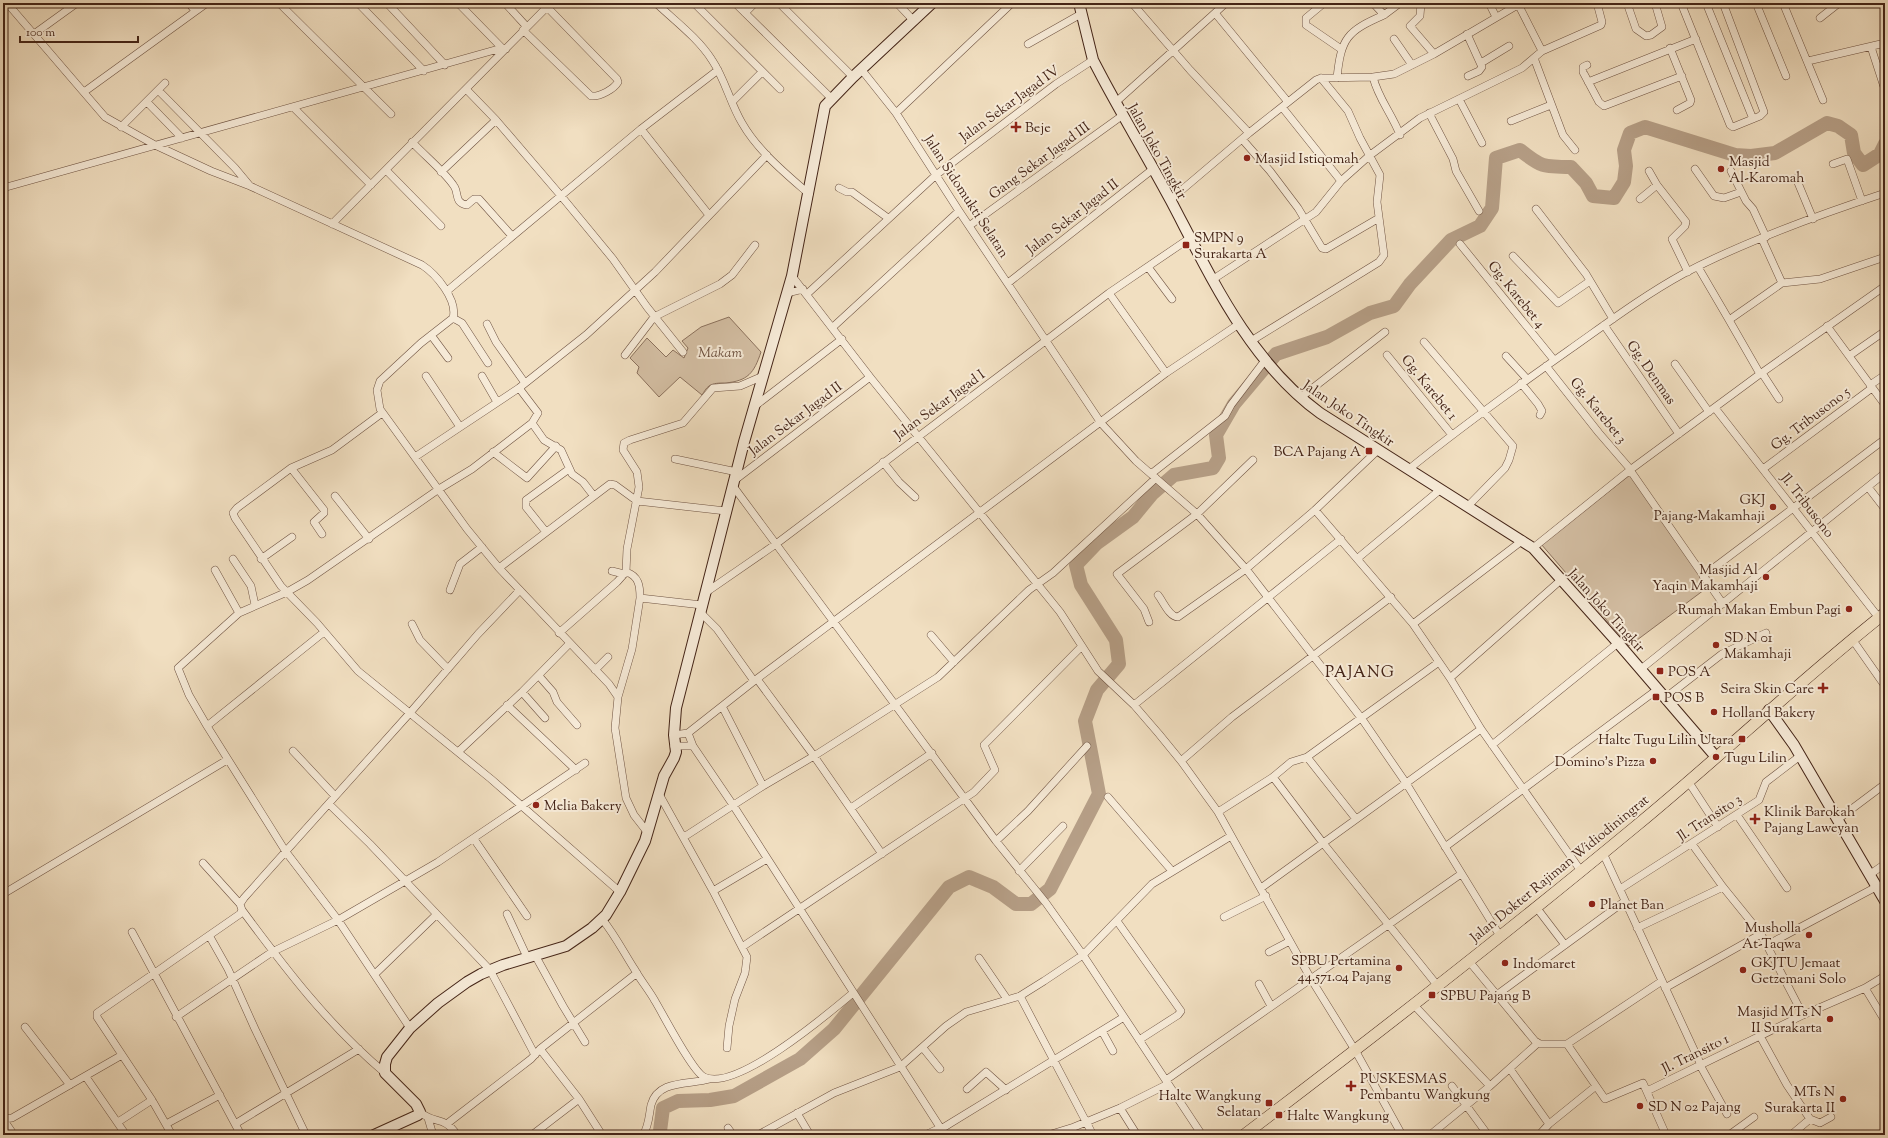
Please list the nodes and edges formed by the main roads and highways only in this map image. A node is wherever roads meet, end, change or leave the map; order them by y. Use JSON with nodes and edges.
{"nodes":[{"id":1,"x":932,"y":3,"type":"edge"},
{"id":2,"x":1079,"y":3,"type":"edge"},
{"id":3,"x":1882,"y":615,"type":"edge"},
{"id":4,"x":1770,"y":710,"type":"junction"},
{"id":5,"x":1716,"y":757,"type":"junction"},
{"id":6,"x":1885,"y":901,"type":"edge"},
{"id":7,"x":374,"y":1135,"type":"edge"},
{"id":8,"x":1244,"y":1135,"type":"edge"}],
"edges":[{"from":1,"to":7,"type":"main road"},
{"from":2,"to":5,"type":"main road","name":"Jalan Joko Tingkir"},
{"from":3,"to":4,"type":"main road","name":"Jalan Dokter Rajiman Widiodiningrat"},
{"from":4,"to":5,"type":"main road","name":"Jalan Dokter Rajiman Widiodiningrat"},
{"from":4,"to":6,"type":"main road"},
{"from":5,"to":8,"type":"main road","name":"Jalan Dokter Rajiman Widiodiningrat"}]}
